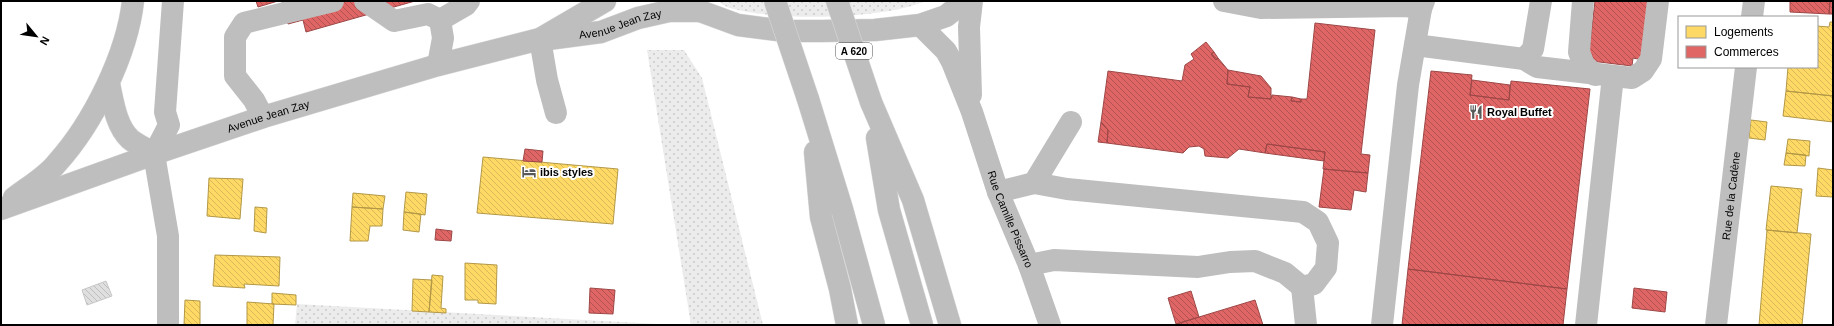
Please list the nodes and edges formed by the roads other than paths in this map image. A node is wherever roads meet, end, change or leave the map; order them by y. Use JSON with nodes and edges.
{"nodes":[{"id":1,"x":133,"y":1,"type":"edge"},
{"id":2,"x":173,"y":1,"type":"edge"},
{"id":3,"x":333,"y":1,"type":"edge"},
{"id":4,"x":365,"y":1,"type":"edge"},
{"id":5,"x":469,"y":1,"type":"edge"},
{"id":6,"x":605,"y":1,"type":"edge"},
{"id":7,"x":774,"y":1,"type":"edge"},
{"id":8,"x":837,"y":1,"type":"edge"},
{"id":9,"x":965,"y":1,"type":"edge"},
{"id":10,"x":972,"y":1,"type":"edge"},
{"id":11,"x":1224,"y":1,"type":"edge"},
{"id":12,"x":1541,"y":1,"type":"edge"},
{"id":13,"x":1583,"y":1,"type":"edge"},
{"id":14,"x":1658,"y":1,"type":"edge"},
{"id":15,"x":1754,"y":1,"type":"edge"},
{"id":16,"x":1422,"y":5,"type":"edge"},
{"id":17,"x":692,"y":6,"type":"edge"},
{"id":18,"x":1752,"y":16,"type":"edge"},
{"id":19,"x":440,"y":20,"type":"junction"},
{"id":20,"x":920,"y":25,"type":"junction"},
{"id":21,"x":540,"y":39,"type":"junction"},
{"id":22,"x":1415,"y":45,"type":"junction"},
{"id":23,"x":1524,"y":59,"type":"junction"},
{"id":24,"x":438,"y":65,"type":"junction"},
{"id":25,"x":1746,"y":68,"type":"edge"},
{"id":26,"x":1604,"y":76,"type":"junction"},
{"id":27,"x":109,"y":84,"type":"junction"},
{"id":28,"x":871,"y":102,"type":"junction"},
{"id":29,"x":810,"y":104,"type":"junction"},
{"id":30,"x":556,"y":112,"type":"dead end"},
{"id":31,"x":972,"y":112,"type":"junction"},
{"id":32,"x":263,"y":118,"type":"junction"},
{"id":33,"x":1071,"y":122,"type":"dead end"},
{"id":34,"x":154,"y":154,"type":"junction"},
{"id":35,"x":1034,"y":184,"type":"junction"},
{"id":36,"x":998,"y":192,"type":"junction"},
{"id":37,"x":1,"y":209,"type":"edge"},
{"id":38,"x":1029,"y":265,"type":"junction"},
{"id":39,"x":1302,"y":287,"type":"junction"},
{"id":40,"x":168,"y":325,"type":"edge"},
{"id":41,"x":847,"y":325,"type":"edge"},
{"id":42,"x":874,"y":325,"type":"edge"},
{"id":43,"x":922,"y":325,"type":"edge"},
{"id":44,"x":950,"y":325,"type":"edge"},
{"id":45,"x":1050,"y":325,"type":"edge"},
{"id":46,"x":1306,"y":325,"type":"edge"},
{"id":47,"x":1382,"y":325,"type":"edge"},
{"id":48,"x":1586,"y":325,"type":"edge"},
{"id":49,"x":1716,"y":325,"type":"edge"}],
"edges":[{"from":1,"to":27,"type":"main road"},
{"from":2,"to":34,"type":"main road"},
{"from":3,"to":32,"type":"main road"},
{"from":4,"to":19,"type":"main road"},
{"from":5,"to":19,"type":"main road"},
{"from":6,"to":21,"type":"main road","name":"Avenue Jean Zay"},
{"from":7,"to":29,"type":"main road","bridge":true},
{"from":8,"to":28,"type":"main road","number":"A 620","bridge":true},
{"from":9,"to":20,"type":"main road"},
{"from":10,"to":31,"type":"main road","name":"Rue Camille Pissarro"},
{"from":11,"to":16,"type":"main road"},
{"from":12,"to":23,"type":"main road"},
{"from":13,"to":26,"type":"main road"},
{"from":14,"to":26,"type":"main road"},
{"from":15,"to":18,"type":"main road"},
{"from":16,"to":22,"type":"main road"},
{"from":17,"to":20,"type":"main road"},
{"from":17,"to":21,"type":"main road","name":"Avenue Jean Zay"},
{"from":19,"to":24,"type":"main road"},
{"from":20,"to":31,"type":"main road","name":"Rue Camille Pissarro"},
{"from":21,"to":24,"type":"main road","name":"Avenue Jean Zay"},
{"from":21,"to":30,"type":"main road"},
{"from":22,"to":23,"type":"main road"},
{"from":22,"to":47,"type":"main road"},
{"from":23,"to":26,"type":"main road"},
{"from":24,"to":32,"type":"main road","name":"Avenue Jean Zay"},
{"from":25,"to":49,"type":"main road","name":"Rue de la Cadène"},
{"from":26,"to":48,"type":"main road"},
{"from":27,"to":34,"type":"main road"},
{"from":27,"to":37,"type":"main road"},
{"from":28,"to":43,"type":"main road"},
{"from":28,"to":44,"type":"main road"},
{"from":29,"to":41,"type":"main road"},
{"from":29,"to":42,"type":"main road"},
{"from":31,"to":36,"type":"main road","name":"Rue Camille Pissarro"},
{"from":32,"to":34,"type":"main road","name":"Avenue Jean Zay"},
{"from":33,"to":35,"type":"main road"},
{"from":34,"to":37,"type":"main road","name":"Avenue Jean Zay"},
{"from":34,"to":40,"type":"main road"},
{"from":35,"to":36,"type":"main road"},
{"from":35,"to":39,"type":"main road"},
{"from":36,"to":38,"type":"main road","name":"Rue Camille Pissarro"},
{"from":38,"to":39,"type":"main road"},
{"from":38,"to":45,"type":"main road","name":"Rue Camille Pissarro"},
{"from":39,"to":46,"type":"main road"}]}
